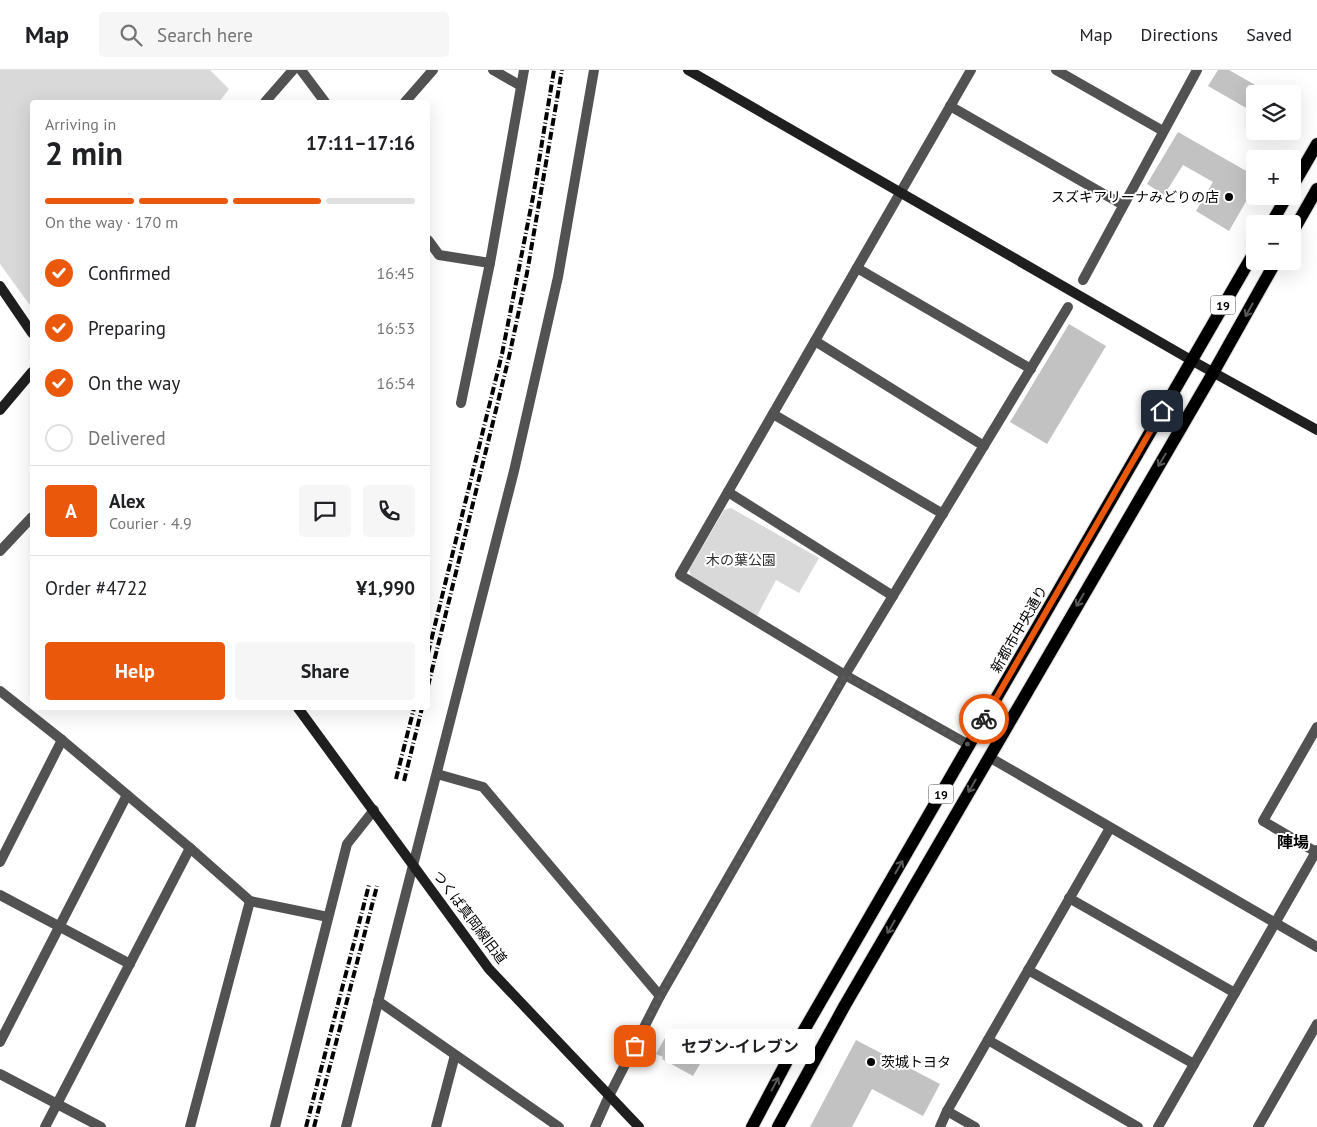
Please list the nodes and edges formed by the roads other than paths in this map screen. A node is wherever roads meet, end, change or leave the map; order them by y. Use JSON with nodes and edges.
{"nodes":[{"id":1,"x":293,"y":70,"type":"edge"},
{"id":2,"x":301,"y":70,"type":"edge"},
{"id":3,"x":433,"y":70,"type":"edge"},
{"id":4,"x":493,"y":70,"type":"edge"},
{"id":5,"x":524,"y":70,"type":"edge"},
{"id":6,"x":594,"y":70,"type":"edge"},
{"id":7,"x":688,"y":70,"type":"edge"},
{"id":8,"x":971,"y":70,"type":"edge"},
{"id":9,"x":1056,"y":70,"type":"edge"},
{"id":10,"x":1197,"y":70,"type":"edge"},
{"id":11,"x":521,"y":86,"type":"junction"},
{"id":12,"x":267,"y":100,"type":"edge"},
{"id":13,"x":324,"y":100,"type":"edge"},
{"id":14,"x":407,"y":100,"type":"edge"},
{"id":15,"x":950,"y":106,"type":"junction"},
{"id":16,"x":1163,"y":131,"type":"junction"},
{"id":17,"x":1317,"y":144,"type":"edge"},
{"id":18,"x":1301,"y":172,"type":"edge"},
{"id":19,"x":1317,"y":189,"type":"edge"},
{"id":20,"x":901,"y":192,"type":"junction"},
{"id":21,"x":1123,"y":206,"type":"junction"},
{"id":22,"x":1301,"y":217,"type":"edge"},
{"id":23,"x":430,"y":243,"type":"edge"},
{"id":24,"x":490,"y":263,"type":"junction"},
{"id":25,"x":1246,"y":266,"type":"edge"},
{"id":26,"x":857,"y":268,"type":"junction"},
{"id":27,"x":1271,"y":270,"type":"edge"},
{"id":28,"x":1083,"y":280,"type":"dead end"},
{"id":29,"x":0,"y":286,"type":"edge"},
{"id":30,"x":1068,"y":307,"type":"dead end"},
{"id":31,"x":30,"y":330,"type":"edge"},
{"id":32,"x":815,"y":341,"type":"junction"},
{"id":33,"x":1191,"y":360,"type":"junction"},
{"id":34,"x":1030,"y":369,"type":"junction"},
{"id":35,"x":1213,"y":373,"type":"junction"},
{"id":36,"x":30,"y":374,"type":"edge"},
{"id":37,"x":461,"y":404,"type":"dead end"},
{"id":38,"x":0,"y":410,"type":"edge"},
{"id":39,"x":773,"y":414,"type":"junction"},
{"id":40,"x":1317,"y":430,"type":"edge"},
{"id":41,"x":984,"y":446,"type":"junction"},
{"id":42,"x":728,"y":492,"type":"junction"},
{"id":43,"x":943,"y":514,"type":"junction"},
{"id":44,"x":30,"y":519,"type":"edge"},
{"id":45,"x":0,"y":551,"type":"edge"},
{"id":46,"x":893,"y":596,"type":"junction"},
{"id":47,"x":845,"y":675,"type":"junction"},
{"id":48,"x":1,"y":693,"type":"edge"},
{"id":49,"x":299,"y":710,"type":"edge"},
{"id":50,"x":1317,"y":727,"type":"edge"},
{"id":51,"x":62,"y":740,"type":"junction"},
{"id":52,"x":969,"y":745,"type":"junction"},
{"id":53,"x":989,"y":757,"type":"junction"},
{"id":54,"x":437,"y":774,"type":"junction"},
{"id":55,"x":127,"y":795,"type":"junction"},
{"id":56,"x":374,"y":810,"type":"junction"},
{"id":57,"x":1110,"y":828,"type":"junction"},
{"id":58,"x":190,"y":848,"type":"junction"},
{"id":59,"x":1316,"y":851,"type":"edge"},
{"id":60,"x":0,"y":862,"type":"edge"},
{"id":61,"x":414,"y":865,"type":"junction"},
{"id":62,"x":0,"y":895,"type":"edge"},
{"id":63,"x":1069,"y":898,"type":"junction"},
{"id":64,"x":250,"y":901,"type":"junction"},
{"id":65,"x":328,"y":917,"type":"junction"},
{"id":66,"x":1276,"y":923,"type":"junction"},
{"id":67,"x":59,"y":927,"type":"junction"},
{"id":68,"x":1317,"y":947,"type":"edge"},
{"id":69,"x":130,"y":964,"type":"junction"},
{"id":70,"x":1028,"y":970,"type":"junction"},
{"id":71,"x":1235,"y":993,"type":"junction"},
{"id":72,"x":660,"y":996,"type":"junction"},
{"id":73,"x":378,"y":1002,"type":"junction"},
{"id":74,"x":1317,"y":1024,"type":"edge"},
{"id":75,"x":988,"y":1040,"type":"junction"},
{"id":76,"x":0,"y":1042,"type":"edge"},
{"id":77,"x":455,"y":1056,"type":"junction"},
{"id":78,"x":1194,"y":1064,"type":"junction"},
{"id":79,"x":0,"y":1074,"type":"edge"},
{"id":80,"x":609,"y":1096,"type":"junction"},
{"id":81,"x":57,"y":1104,"type":"junction"},
{"id":82,"x":947,"y":1111,"type":"junction"},
{"id":83,"x":46,"y":1127,"type":"edge"},
{"id":84,"x":101,"y":1127,"type":"edge"},
{"id":85,"x":190,"y":1127,"type":"edge"},
{"id":86,"x":275,"y":1127,"type":"edge"},
{"id":87,"x":346,"y":1127,"type":"edge"},
{"id":88,"x":436,"y":1127,"type":"edge"},
{"id":89,"x":559,"y":1127,"type":"edge"},
{"id":90,"x":595,"y":1127,"type":"edge"},
{"id":91,"x":638,"y":1127,"type":"edge"},
{"id":92,"x":752,"y":1127,"type":"edge"},
{"id":93,"x":778,"y":1127,"type":"edge"},
{"id":94,"x":940,"y":1127,"type":"edge"},
{"id":95,"x":975,"y":1127,"type":"edge"},
{"id":96,"x":1138,"y":1127,"type":"edge"},
{"id":97,"x":1158,"y":1127,"type":"edge"},
{"id":98,"x":1258,"y":1127,"type":"edge"}],
"edges":[{"from":1,"to":12,"type":"street"},
{"from":2,"to":13,"type":"street"},
{"from":3,"to":14,"type":"street"},
{"from":4,"to":11,"type":"street"},
{"from":5,"to":11,"type":"street"},
{"from":6,"to":54,"type":"street"},
{"from":7,"to":20,"type":"street"},
{"from":8,"to":15,"type":"street"},
{"from":9,"to":16,"type":"street"},
{"from":10,"to":16,"type":"street"},
{"from":11,"to":24,"type":"street"},
{"from":15,"to":20,"type":"street"},
{"from":15,"to":21,"type":"street"},
{"from":16,"to":21,"type":"street"},
{"from":17,"to":18,"type":"main road"},
{"from":19,"to":22,"type":"main road"},
{"from":20,"to":26,"type":"street"},
{"from":20,"to":33,"type":"street"},
{"from":21,"to":28,"type":"street"},
{"from":23,"to":24,"type":"street"},
{"from":24,"to":37,"type":"street"},
{"from":25,"to":33,"type":"main road","name":"新都市中央通り","number":"19"},
{"from":26,"to":32,"type":"street"},
{"from":26,"to":34,"type":"street"},
{"from":27,"to":35,"type":"main road","number":"19","one_way":true},
{"from":29,"to":31,"type":"street"},
{"from":30,"to":34,"type":"street"},
{"from":32,"to":39,"type":"street"},
{"from":32,"to":41,"type":"street"},
{"from":33,"to":35,"type":"street"},
{"from":33,"to":52,"type":"main road","name":"新都市中央通り","number":"19"},
{"from":34,"to":41,"type":"street"},
{"from":35,"to":40,"type":"street"},
{"from":35,"to":53,"type":"main road","number":"19","one_way":true},
{"from":36,"to":38,"type":"street"},
{"from":39,"to":42,"type":"street"},
{"from":39,"to":43,"type":"street"},
{"from":41,"to":43,"type":"street"},
{"from":42,"to":46,"type":"street"},
{"from":42,"to":47,"type":"street"},
{"from":43,"to":46,"type":"street"},
{"from":44,"to":45,"type":"street"},
{"from":46,"to":47,"type":"street"},
{"from":47,"to":52,"type":"street"},
{"from":47,"to":72,"type":"street"},
{"from":48,"to":51,"type":"street"},
{"from":49,"to":56,"type":"street","name":"つくば真岡線旧道"},
{"from":50,"to":59,"type":"street"},
{"from":51,"to":55,"type":"street"},
{"from":51,"to":60,"type":"street"},
{"from":92,"to":52,"type":"main road","name":"新都市中央通り","number":"19","one_way":true},
{"from":53,"to":57,"type":"street"},
{"from":53,"to":93,"type":"main road","number":"19","one_way":true},
{"from":54,"to":61,"type":"street"},
{"from":54,"to":72,"type":"street"},
{"from":55,"to":58,"type":"street"},
{"from":55,"to":67,"type":"street"},
{"from":56,"to":61,"type":"street","name":"つくば真岡線旧道"},
{"from":56,"to":65,"type":"street"},
{"from":57,"to":63,"type":"street"},
{"from":57,"to":66,"type":"street"},
{"from":58,"to":64,"type":"street"},
{"from":58,"to":69,"type":"street"},
{"from":59,"to":66,"type":"street"},
{"from":61,"to":73,"type":"street"},
{"from":61,"to":80,"type":"street","name":"つくば真岡線旧道"},
{"from":62,"to":67,"type":"street"},
{"from":63,"to":70,"type":"street"},
{"from":63,"to":71,"type":"street"},
{"from":64,"to":65,"type":"street"},
{"from":64,"to":85,"type":"street"},
{"from":65,"to":86,"type":"street"},
{"from":66,"to":68,"type":"street"},
{"from":66,"to":71,"type":"street"},
{"from":67,"to":69,"type":"street"},
{"from":67,"to":76,"type":"street"},
{"from":69,"to":81,"type":"street"},
{"from":70,"to":75,"type":"street"},
{"from":70,"to":78,"type":"street"},
{"from":71,"to":78,"type":"street"},
{"from":72,"to":80,"type":"street"},
{"from":73,"to":77,"type":"street"},
{"from":73,"to":87,"type":"street"},
{"from":74,"to":98,"type":"street"},
{"from":75,"to":82,"type":"street"},
{"from":75,"to":96,"type":"street"},
{"from":77,"to":88,"type":"street"},
{"from":77,"to":89,"type":"street"},
{"from":78,"to":97,"type":"street"},
{"from":79,"to":81,"type":"street"},
{"from":80,"to":90,"type":"street"},
{"from":80,"to":91,"type":"street","name":"つくば真岡線旧道"},
{"from":81,"to":83,"type":"street"},
{"from":81,"to":84,"type":"street"},
{"from":82,"to":94,"type":"street"},
{"from":82,"to":95,"type":"street"}]}
